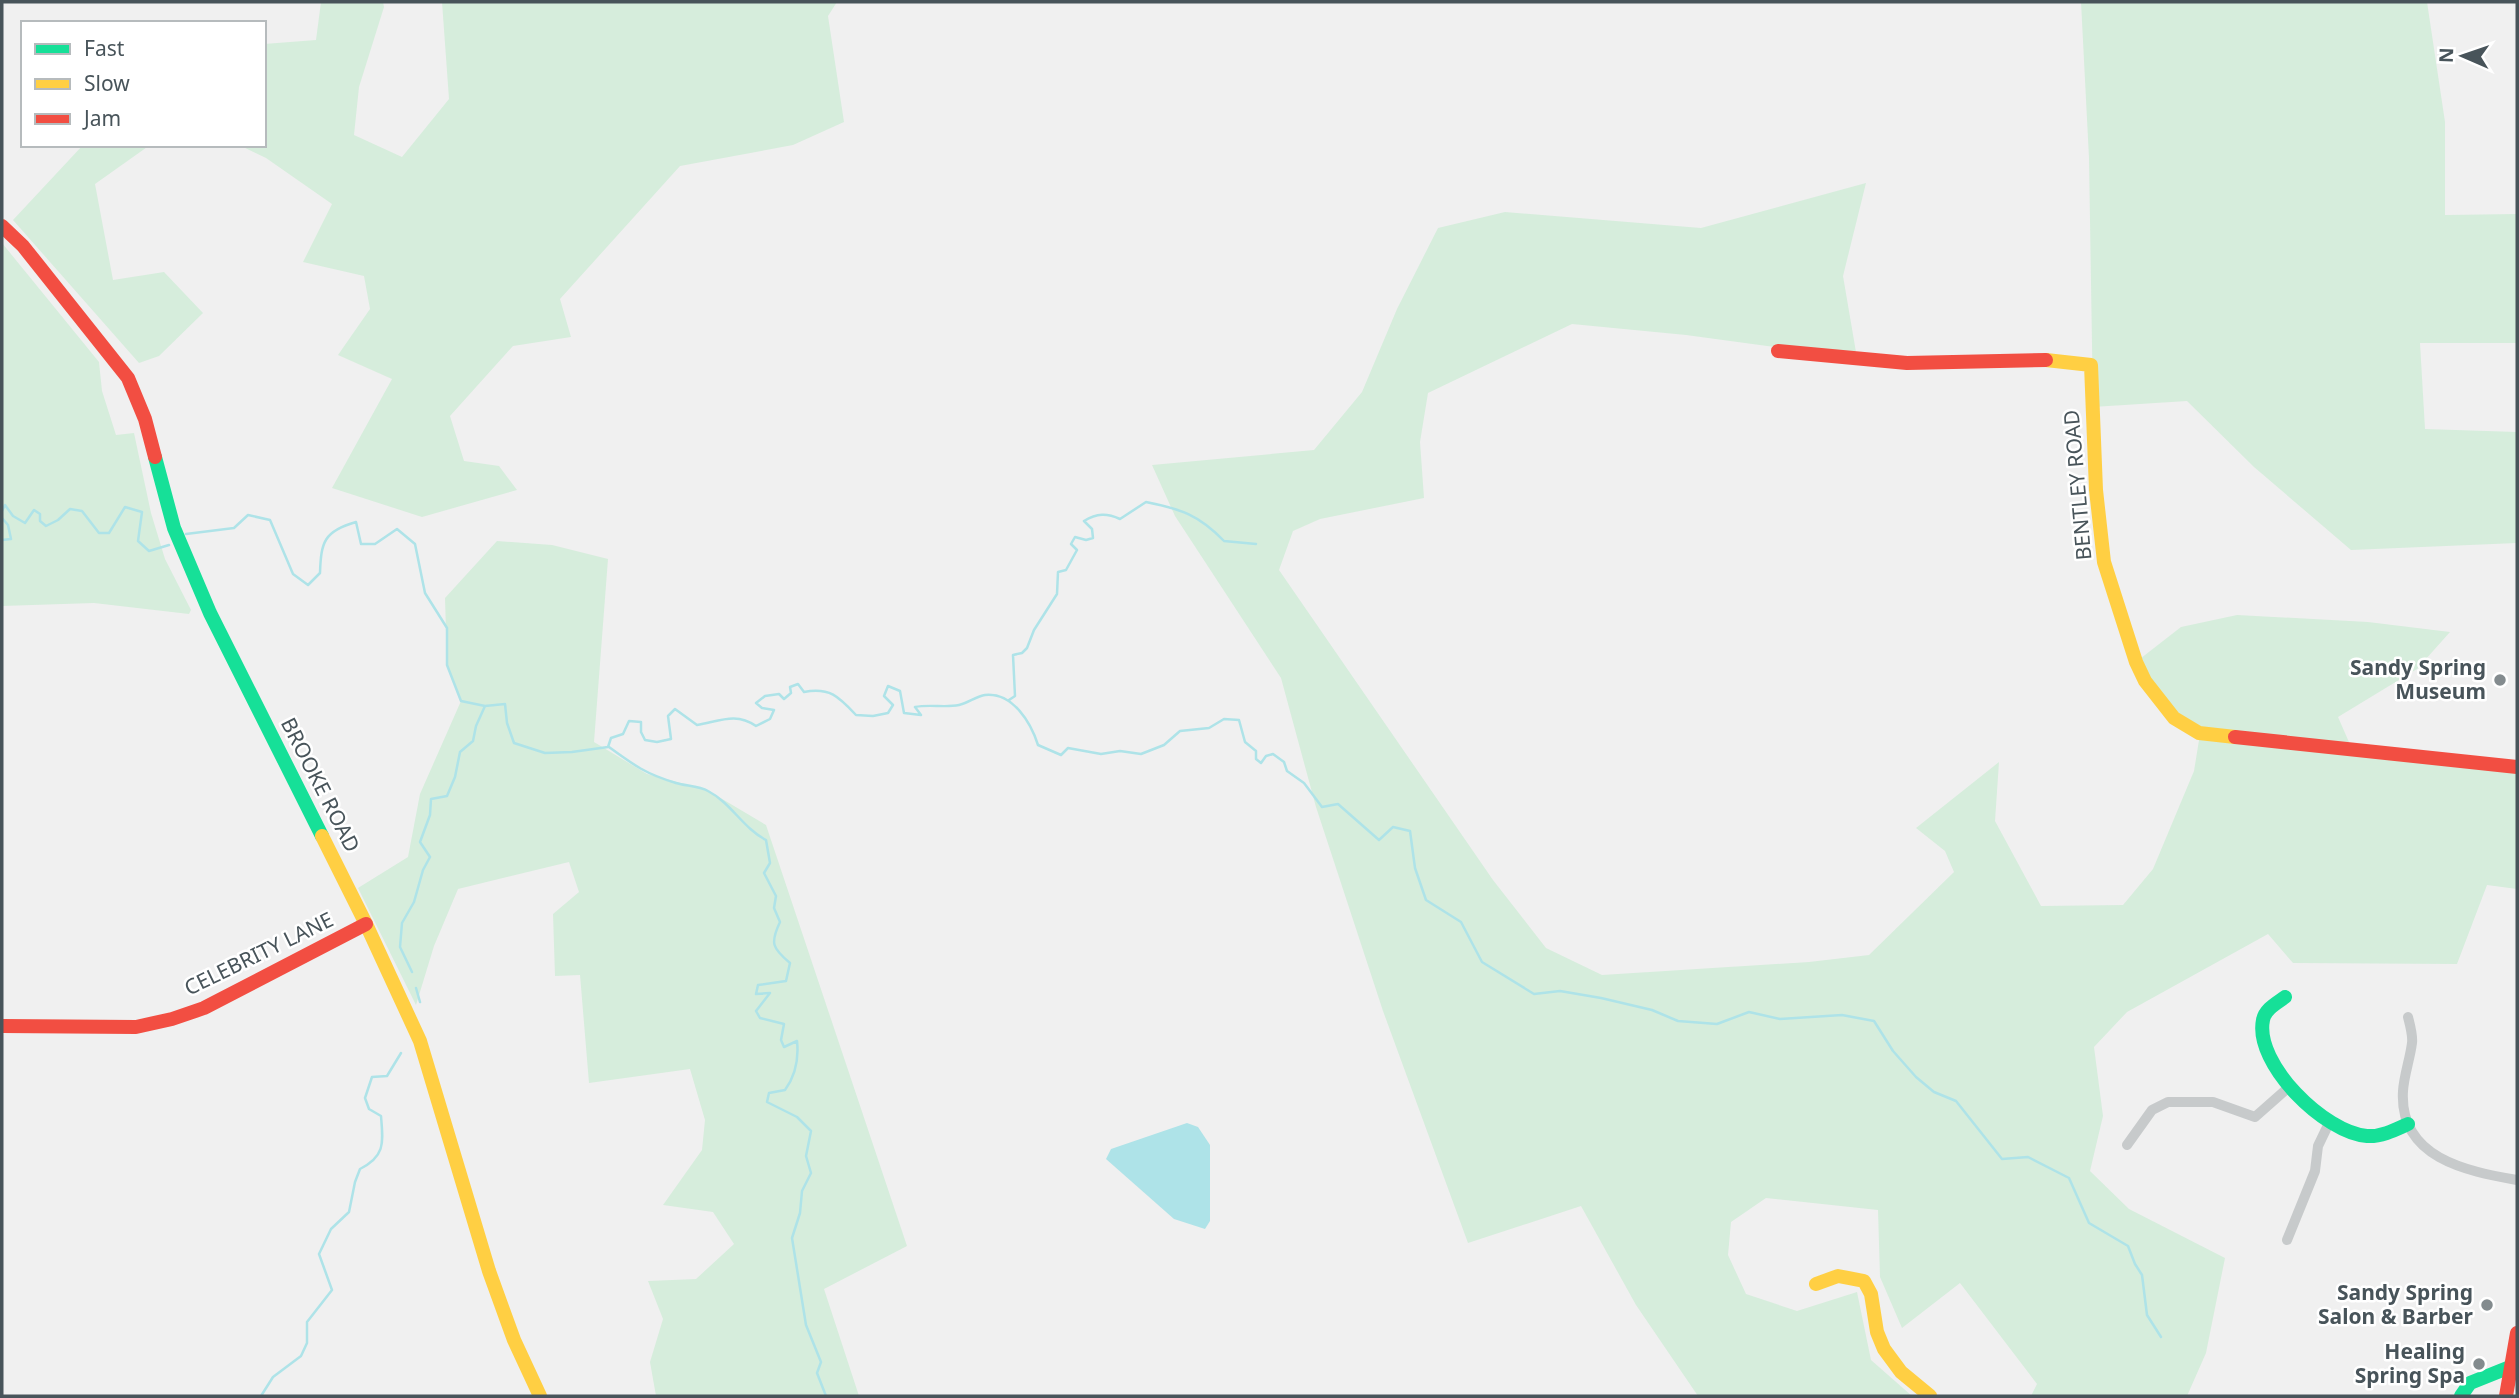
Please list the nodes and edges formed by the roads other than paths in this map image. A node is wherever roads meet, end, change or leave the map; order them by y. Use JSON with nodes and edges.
{"nodes":[{"id":1,"x":2,"y":226,"type":"edge"},
{"id":2,"x":1778,"y":351,"type":"dead end"},
{"id":3,"x":2517,"y":767,"type":"edge"},
{"id":4,"x":366,"y":924,"type":"junction"},
{"id":5,"x":2285,"y":997,"type":"dead end"},
{"id":6,"x":2408,"y":1017,"type":"dead end"},
{"id":7,"x":2,"y":1026,"type":"edge"},
{"id":8,"x":2290,"y":1087,"type":"junction"},
{"id":9,"x":2330,"y":1121,"type":"junction"},
{"id":10,"x":2408,"y":1124,"type":"junction"},
{"id":11,"x":2127,"y":1145,"type":"dead end"},
{"id":12,"x":2517,"y":1180,"type":"edge"},
{"id":13,"x":2287,"y":1240,"type":"dead end"},
{"id":14,"x":1816,"y":1284,"type":"dead end"},
{"id":15,"x":2517,"y":1333,"type":"edge"},
{"id":16,"x":2514,"y":1366,"type":"edge"},
{"id":17,"x":540,"y":1396,"type":"edge"},
{"id":18,"x":1930,"y":1396,"type":"edge"},
{"id":19,"x":2461,"y":1396,"type":"edge"},
{"id":20,"x":2506,"y":1396,"type":"edge"}],
"edges":[{"from":1,"to":4,"type":"street","name":"BROOKE ROAD"},
{"from":2,"to":3,"type":"street","name":"BENTLEY ROAD"},
{"from":4,"to":7,"type":"street","name":"CELEBRITY LANE"},
{"from":4,"to":17,"type":"street","name":"BROOKE ROAD"},
{"from":5,"to":8,"type":"street"},
{"from":6,"to":10,"type":"street"},
{"from":8,"to":9,"type":"street"},
{"from":8,"to":11,"type":"street"},
{"from":9,"to":10,"type":"street"},
{"from":9,"to":13,"type":"street"},
{"from":10,"to":12,"type":"street"},
{"from":14,"to":18,"type":"street"},
{"from":15,"to":16,"type":"street"},
{"from":16,"to":19,"type":"street"},
{"from":16,"to":20,"type":"street"}]}
